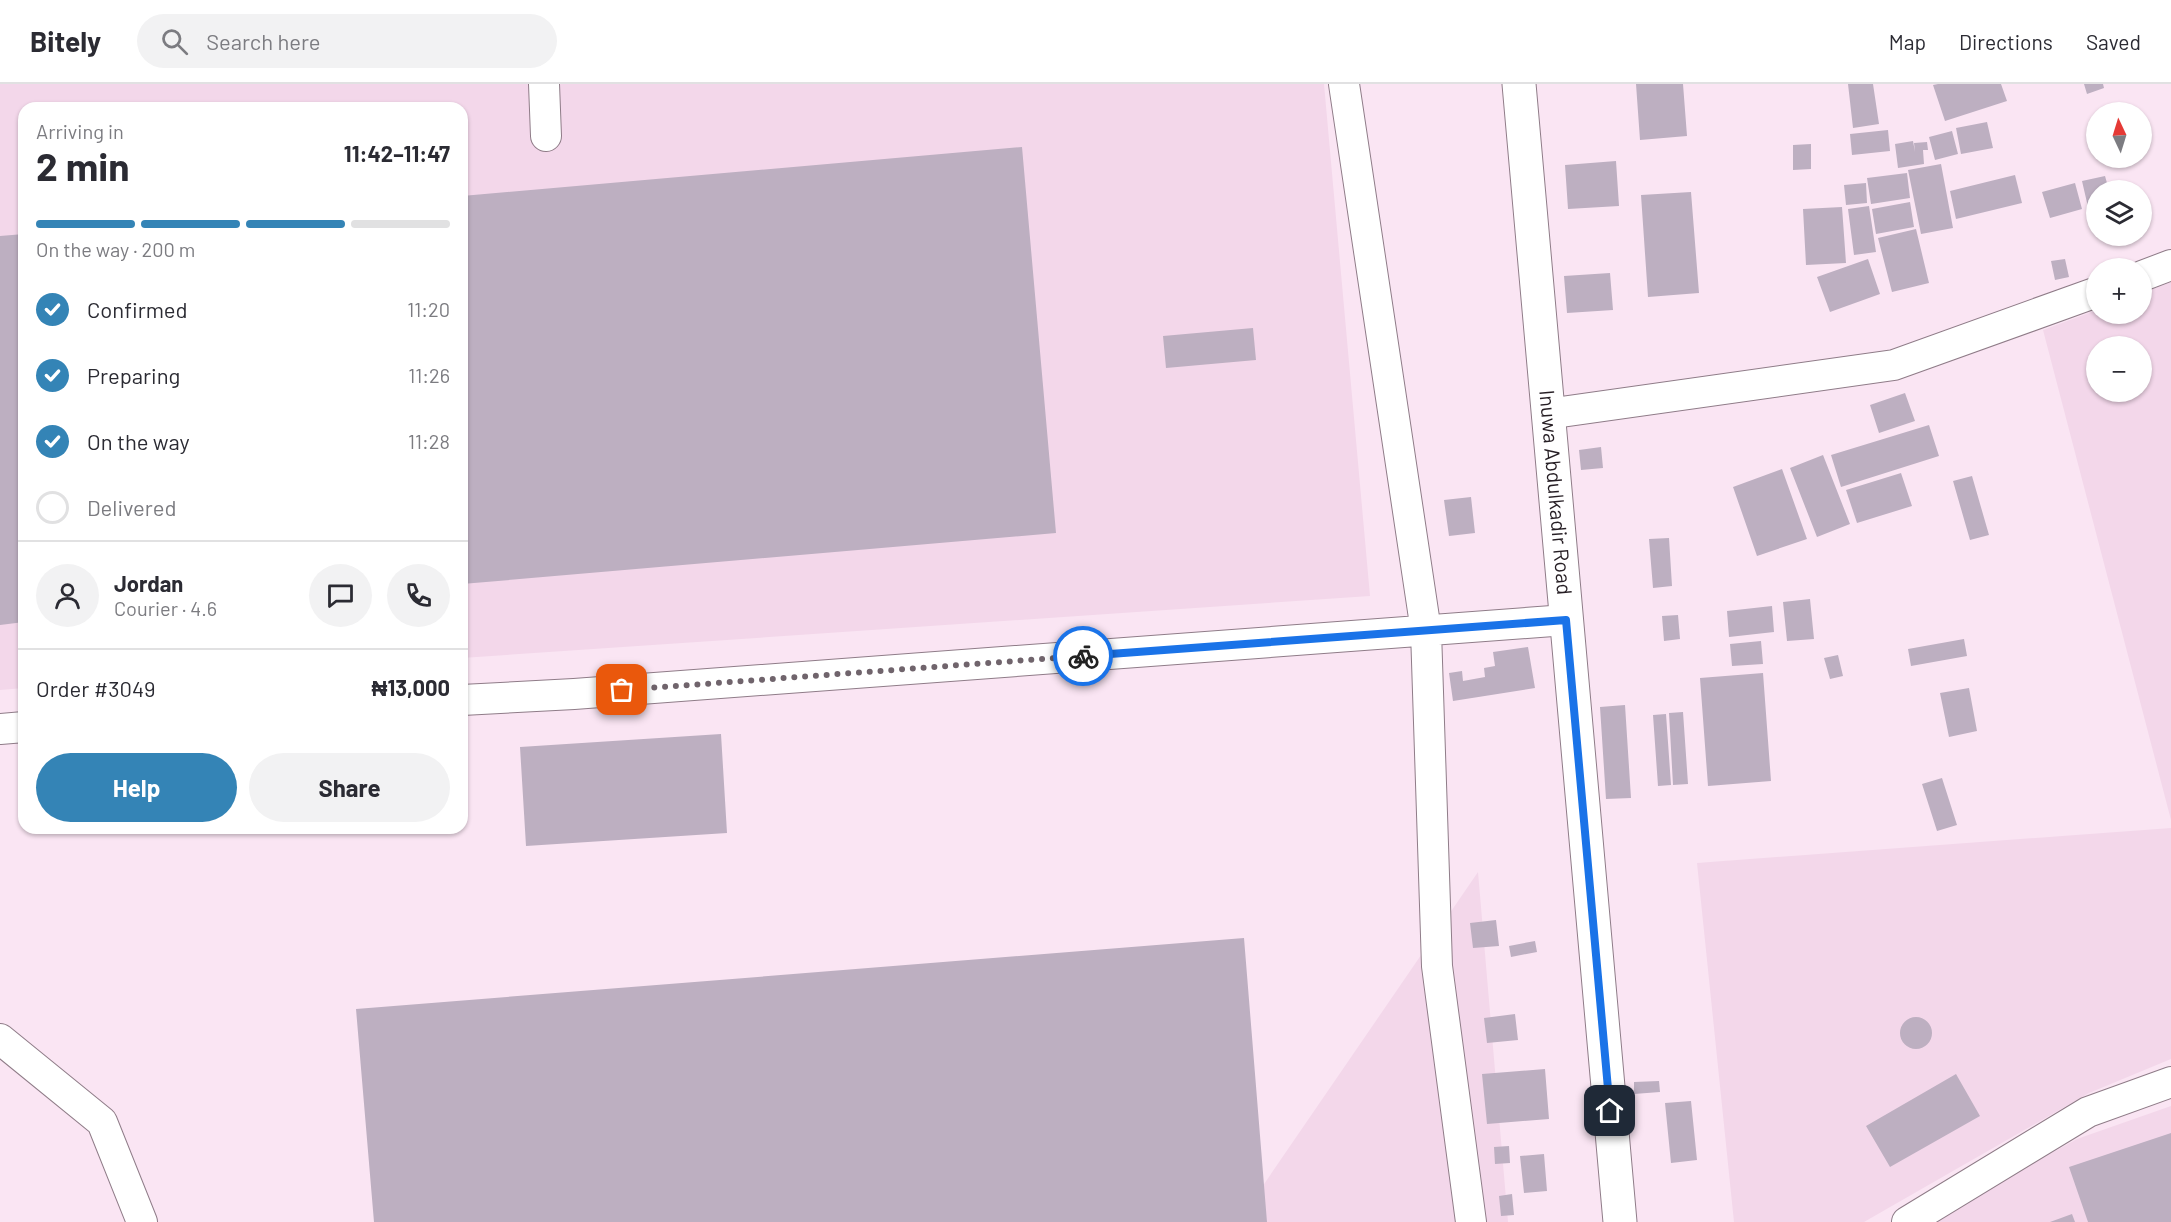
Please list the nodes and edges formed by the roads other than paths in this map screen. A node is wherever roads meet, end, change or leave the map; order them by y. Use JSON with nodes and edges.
{"nodes":[{"id":1,"x":544,"y":84,"type":"edge"},
{"id":2,"x":1344,"y":84,"type":"edge"},
{"id":3,"x":1519,"y":84,"type":"edge"},
{"id":4,"x":546,"y":136,"type":"dead end"},
{"id":5,"x":2171,"y":265,"type":"edge"},
{"id":6,"x":2152,"y":272,"type":"edge"},
{"id":7,"x":2086,"y":296,"type":"edge"},
{"id":8,"x":1547,"y":414,"type":"junction"},
{"id":9,"x":1566,"y":620,"type":"junction"},
{"id":10,"x":1426,"y":631,"type":"junction"},
{"id":11,"x":468,"y":700,"type":"edge"},
{"id":12,"x":18,"y":728,"type":"edge"},
{"id":13,"x":0,"y":729,"type":"edge"},
{"id":14,"x":0,"y":1039,"type":"edge"},
{"id":15,"x":2171,"y":1082,"type":"edge"},
{"id":16,"x":141,"y":1222,"type":"edge"},
{"id":17,"x":1471,"y":1222,"type":"edge"},
{"id":18,"x":1620,"y":1222,"type":"edge"},
{"id":19,"x":1907,"y":1222,"type":"edge"}],
"edges":[{"from":1,"to":4,"type":"street"},
{"from":2,"to":10,"type":"street"},
{"from":3,"to":8,"type":"main road","name":"Inuwa Abdulkadir Road"},
{"from":5,"to":6,"type":"street"},
{"from":7,"to":8,"type":"street"},
{"from":8,"to":9,"type":"main road","name":"Inuwa Abdulkadir Road"},
{"from":9,"to":10,"type":"street"},
{"from":9,"to":18,"type":"main road","name":"Inuwa Abdulkadir Road"},
{"from":10,"to":11,"type":"street"},
{"from":10,"to":17,"type":"street"},
{"from":12,"to":13,"type":"street"},
{"from":14,"to":16,"type":"street"},
{"from":15,"to":19,"type":"street"}]}
